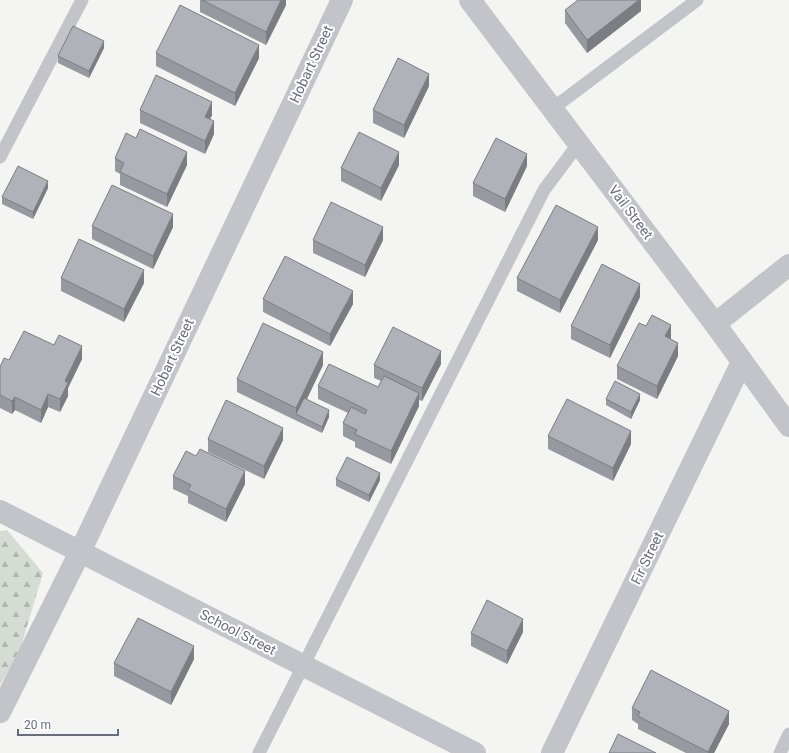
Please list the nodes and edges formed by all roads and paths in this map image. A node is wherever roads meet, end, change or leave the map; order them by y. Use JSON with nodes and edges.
{"nodes":[{"id":1,"x":82,"y":0,"type":"edge"},
{"id":2,"x":342,"y":0,"type":"edge"},
{"id":3,"x":470,"y":0,"type":"edge"},
{"id":4,"x":697,"y":0,"type":"edge"},
{"id":5,"x":552,"y":109,"type":"junction"},
{"id":6,"x":579,"y":143,"type":"junction"},
{"id":7,"x":0,"y":157,"type":"edge"},
{"id":8,"x":789,"y":265,"type":"edge"},
{"id":9,"x":715,"y":324,"type":"junction"},
{"id":10,"x":742,"y":362,"type":"junction"},
{"id":11,"x":789,"y":426,"type":"edge"},
{"id":12,"x":0,"y":512,"type":"edge"},
{"id":13,"x":80,"y":552,"type":"junction"},
{"id":14,"x":302,"y":665,"type":"junction"},
{"id":15,"x":0,"y":712,"type":"edge"},
{"id":16,"x":789,"y":734,"type":"edge"},
{"id":17,"x":259,"y":753,"type":"edge"},
{"id":18,"x":475,"y":753,"type":"edge"},
{"id":19,"x":552,"y":753,"type":"edge"},
{"id":20,"x":780,"y":753,"type":"edge"}],
"edges":[{"from":1,"to":7,"type":"lane"},
{"from":2,"to":13,"type":"street","name":"Hobart Street"},
{"from":3,"to":5,"type":"street","name":"Vail Street"},
{"from":4,"to":5,"type":"lane"},
{"from":5,"to":6,"type":"street","name":"Vail Street"},
{"from":6,"to":9,"type":"street","name":"Vail Street"},
{"from":6,"to":14,"type":"lane"},
{"from":8,"to":9,"type":"street"},
{"from":9,"to":10,"type":"street","name":"Vail Street"},
{"from":10,"to":11,"type":"street","name":"Vail Street"},
{"from":10,"to":19,"type":"street","name":"Fir Street"},
{"from":12,"to":13,"type":"street","name":"School Street"},
{"from":13,"to":14,"type":"street","name":"School Street"},
{"from":13,"to":15,"type":"street","name":"Hobart Street"},
{"from":14,"to":17,"type":"lane"},
{"from":14,"to":18,"type":"street","name":"School Street"},
{"from":16,"to":20,"type":"lane"}]}
